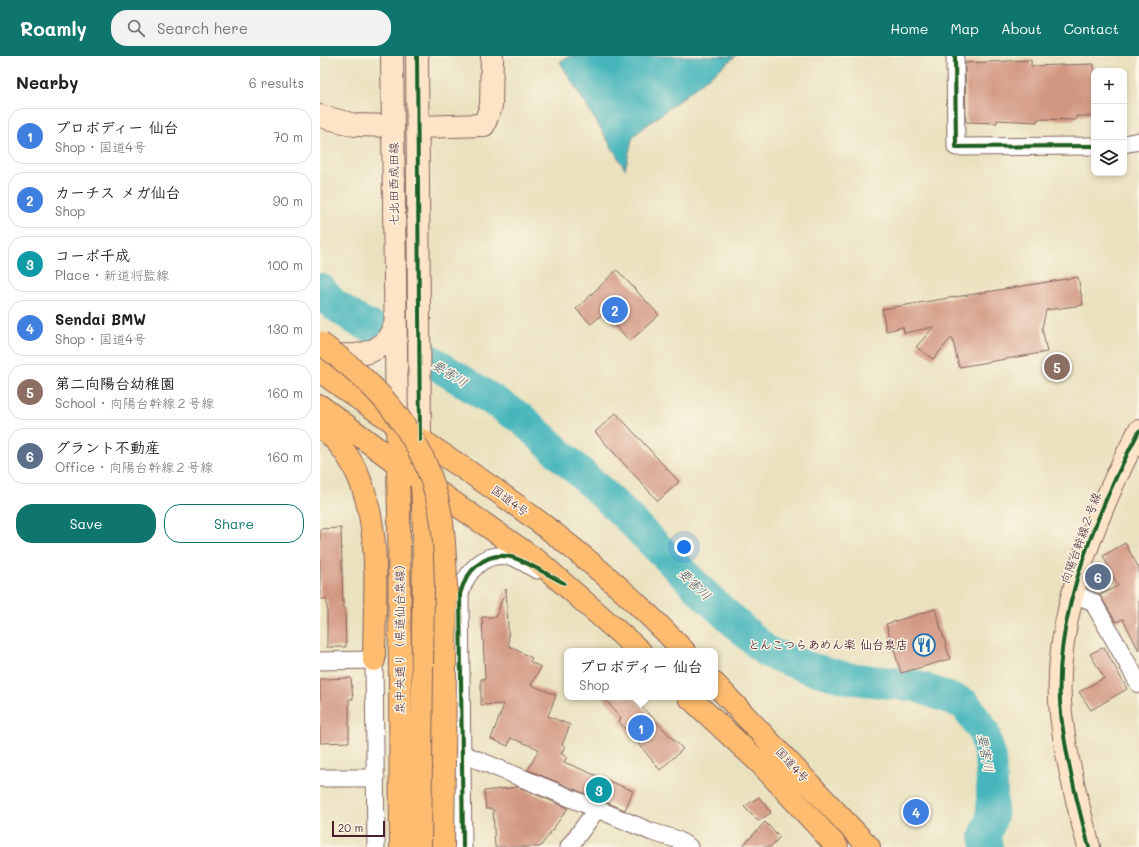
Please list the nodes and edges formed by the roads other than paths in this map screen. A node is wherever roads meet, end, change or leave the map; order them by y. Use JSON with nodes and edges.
{"nodes":[{"id":1,"x":392,"y":56,"type":"edge"},
{"id":2,"x":417,"y":56,"type":"edge"},
{"id":3,"x":492,"y":56,"type":"edge"},
{"id":4,"x":955,"y":56,"type":"edge"},
{"id":5,"x":320,"y":116,"type":"edge"},
{"id":6,"x":393,"y":126,"type":"junction"},
{"id":7,"x":418,"y":127,"type":"junction"},
{"id":8,"x":1139,"y":141,"type":"edge"},
{"id":9,"x":1127,"y":143,"type":"edge"},
{"id":10,"x":1091,"y":146,"type":"edge"},
{"id":11,"x":395,"y":318,"type":"junction"},
{"id":12,"x":320,"y":342,"type":"edge"},
{"id":13,"x":320,"y":354,"type":"edge"},
{"id":14,"x":320,"y":371,"type":"edge"},
{"id":15,"x":320,"y":406,"type":"edge"},
{"id":16,"x":397,"y":425,"type":"junction"},
{"id":17,"x":320,"y":426,"type":"edge"},
{"id":18,"x":1139,"y":431,"type":"edge"},
{"id":19,"x":420,"y":440,"type":"junction"},
{"id":20,"x":398,"y":464,"type":"junction"},
{"id":21,"x":422,"y":480,"type":"junction"},
{"id":22,"x":564,"y":583,"type":"junction"},
{"id":23,"x":1072,"y":593,"type":"junction"},
{"id":24,"x":637,"y":648,"type":"edge"},
{"id":25,"x":681,"y":648,"type":"edge"},
{"id":26,"x":374,"y":660,"type":"junction"},
{"id":27,"x":320,"y":661,"type":"edge"},
{"id":28,"x":1139,"y":684,"type":"edge"},
{"id":29,"x":718,"y":687,"type":"edge"},
{"id":30,"x":692,"y":700,"type":"edge"},
{"id":31,"x":461,"y":753,"type":"junction"},
{"id":32,"x":320,"y":778,"type":"edge"},
{"id":33,"x":376,"y":778,"type":"junction"},
{"id":34,"x":596,"y":809,"type":"junction"},
{"id":35,"x":376,"y":847,"type":"edge"},
{"id":36,"x":401,"y":847,"type":"edge"},
{"id":37,"x":421,"y":847,"type":"edge"},
{"id":38,"x":442,"y":847,"type":"edge"},
{"id":39,"x":463,"y":847,"type":"edge"},
{"id":40,"x":569,"y":847,"type":"edge"},
{"id":41,"x":689,"y":847,"type":"edge"},
{"id":42,"x":837,"y":847,"type":"edge"},
{"id":43,"x":869,"y":847,"type":"edge"},
{"id":44,"x":1089,"y":847,"type":"edge"}],
"edges":[{"from":1,"to":6,"type":"street","name":"七北田西成田線"},
{"from":2,"to":7,"type":"street"},
{"from":3,"to":7,"type":"street"},
{"from":4,"to":10,"type":"street"},
{"from":5,"to":6,"type":"street"},
{"from":6,"to":11,"type":"street","name":"七北田西成田線"},
{"from":7,"to":19,"type":"street"},
{"from":8,"to":9,"type":"street"},
{"from":11,"to":13,"type":"street"},
{"from":11,"to":16,"type":"street","name":"七北田西成田線"},
{"from":12,"to":38,"type":"main road","bridge":true},
{"from":14,"to":16,"type":"main road","name":"国道4号"},
{"from":15,"to":20,"type":"main road"},
{"from":16,"to":19,"type":"main road","name":"国道4号"},
{"from":16,"to":20,"type":"main road","name":"泉中央通り（県道仙台泉線）"},
{"from":17,"to":26,"type":"main road"},
{"from":18,"to":23,"type":"street","name":"向陽台幹線２号線"},
{"from":19,"to":21,"type":"main road","name":"泉中央通り（県道仙台泉線）"},
{"from":19,"to":25,"type":"main road","name":"国道4号"},
{"from":20,"to":21,"type":"main road"},
{"from":20,"to":36,"type":"main road","name":"泉中央通り（県道仙台泉線）"},
{"from":21,"to":22,"type":"main road"},
{"from":21,"to":37,"type":"main road","name":"泉中央通り（県道仙台泉線）"},
{"from":22,"to":24,"type":"main road"},
{"from":22,"to":31,"type":"street"},
{"from":23,"to":28,"type":"street"},
{"from":23,"to":44,"type":"street","name":"向陽台幹線２号線"},
{"from":26,"to":27,"type":"street"},
{"from":26,"to":33,"type":"street"},
{"from":29,"to":43,"type":"main road","name":"国道4号"},
{"from":30,"to":42,"type":"main road","name":"国道4号"},
{"from":31,"to":34,"type":"street"},
{"from":31,"to":39,"type":"street"},
{"from":32,"to":33,"type":"street"},
{"from":33,"to":35,"type":"street"},
{"from":34,"to":40,"type":"street"},
{"from":34,"to":41,"type":"street"}]}
